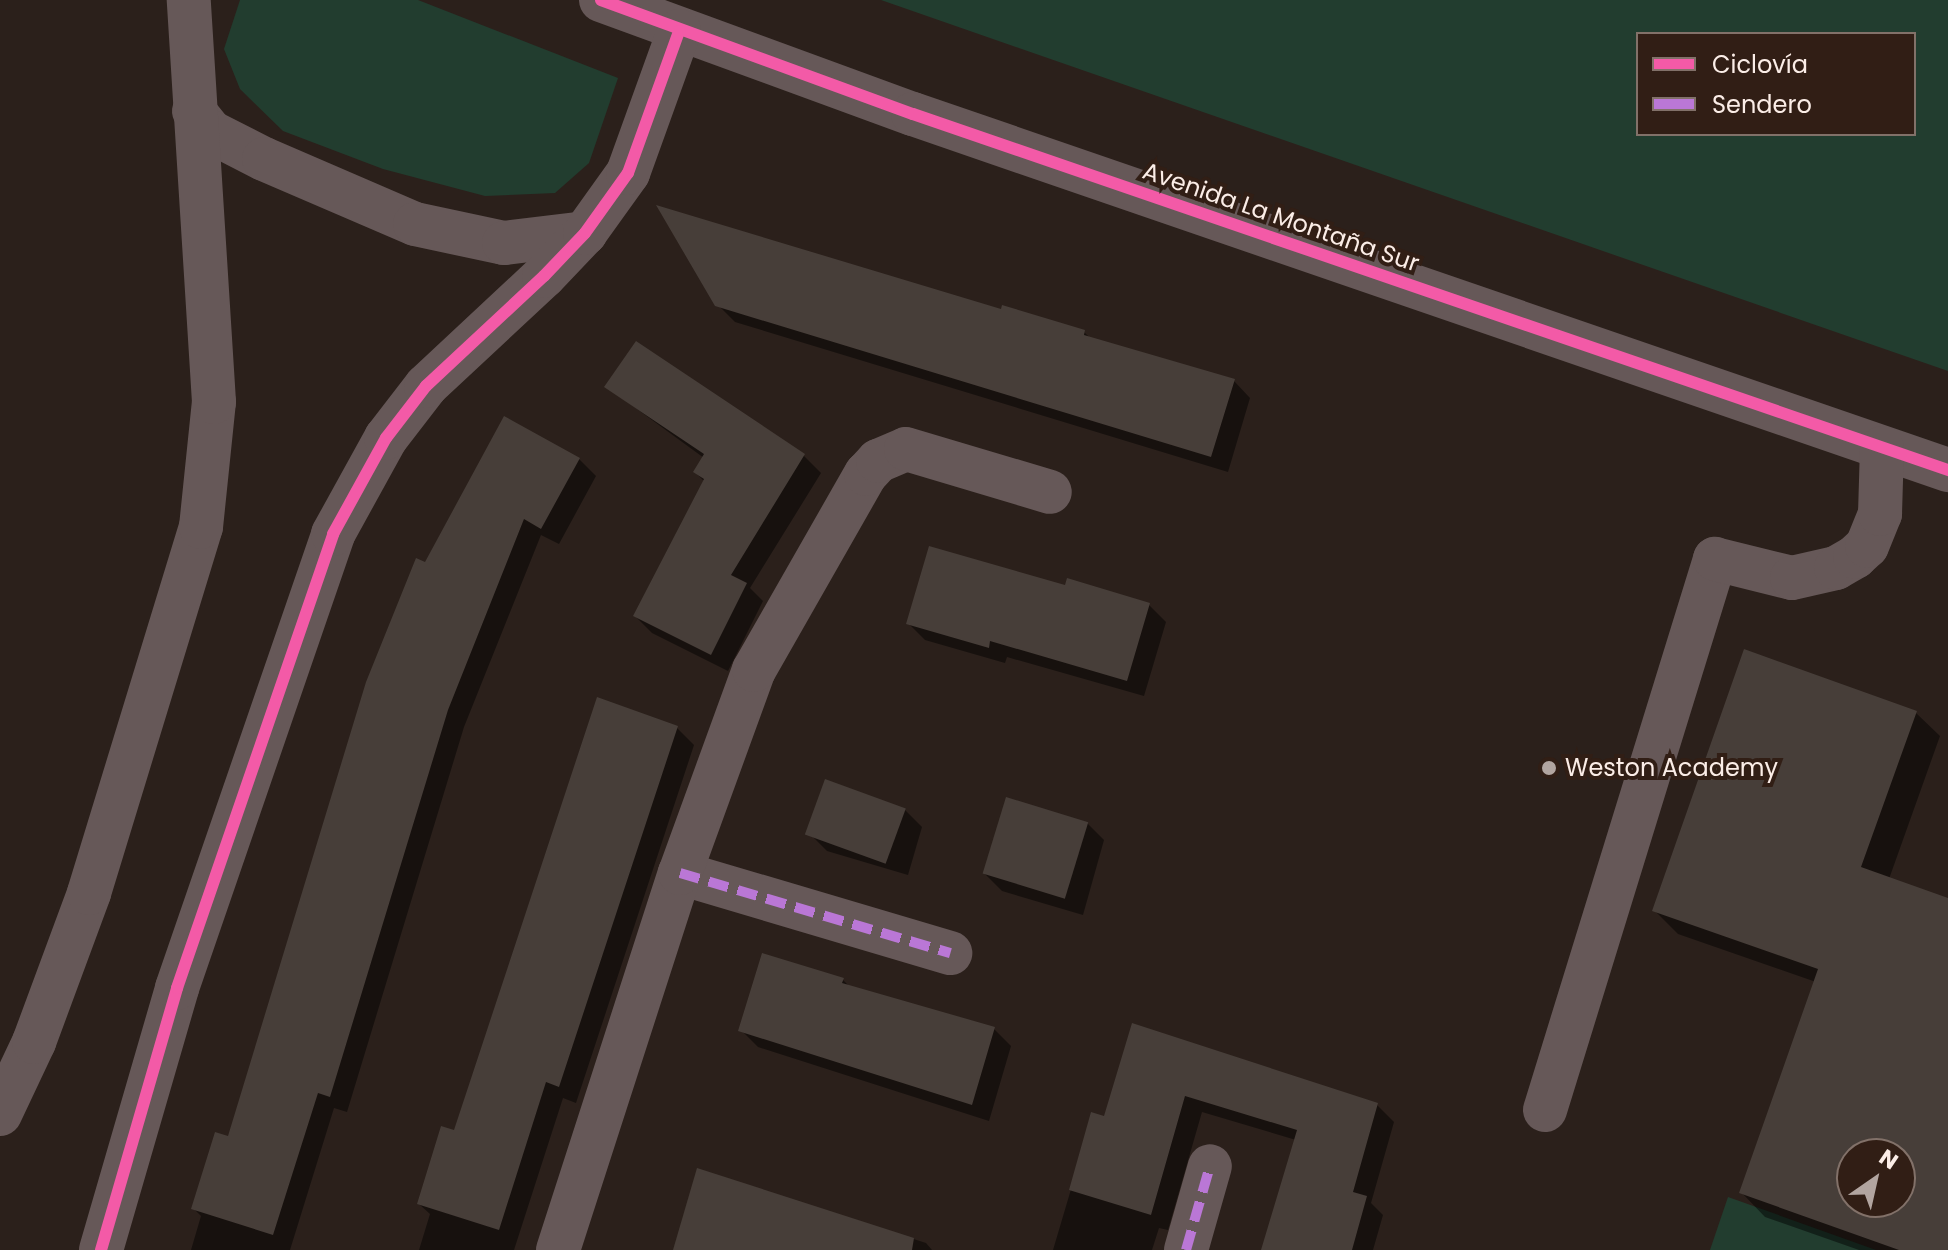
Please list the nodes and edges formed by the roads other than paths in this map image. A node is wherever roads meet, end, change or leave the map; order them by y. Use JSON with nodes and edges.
{"nodes":[{"id":1,"x":189,"y":0,"type":"edge"},
{"id":2,"x":601,"y":0,"type":"edge"},
{"id":3,"x":679,"y":31,"type":"junction"},
{"id":4,"x":194,"y":111,"type":"junction"},
{"id":5,"x":585,"y":233,"type":"junction"},
{"id":6,"x":1882,"y":448,"type":"junction"},
{"id":7,"x":1948,"y":470,"type":"edge"},
{"id":8,"x":1050,"y":492,"type":"dead end"},
{"id":9,"x":680,"y":873,"type":"junction"},
{"id":10,"x":950,"y":953,"type":"dead end"},
{"id":11,"x":1545,"y":1110,"type":"dead end"},
{"id":12,"x":0,"y":1114,"type":"edge"},
{"id":13,"x":1210,"y":1166,"type":"dead end"},
{"id":14,"x":101,"y":1250,"type":"edge"},
{"id":15,"x":558,"y":1250,"type":"edge"},
{"id":16,"x":1186,"y":1250,"type":"edge"}],
"edges":[{"from":1,"to":4,"type":"street"},
{"from":2,"to":3,"type":"street","name":"Avenida La Montaña Sur"},
{"from":3,"to":5,"type":"street"},
{"from":3,"to":6,"type":"street","name":"Avenida La Montaña Sur"},
{"from":4,"to":5,"type":"street"},
{"from":4,"to":12,"type":"street"},
{"from":5,"to":14,"type":"street"},
{"from":6,"to":7,"type":"street","name":"Avenida La Montaña Sur"},
{"from":6,"to":11,"type":"street"},
{"from":8,"to":9,"type":"street"},
{"from":9,"to":10,"type":"street"},
{"from":9,"to":15,"type":"street"},
{"from":13,"to":16,"type":"street"}]}
